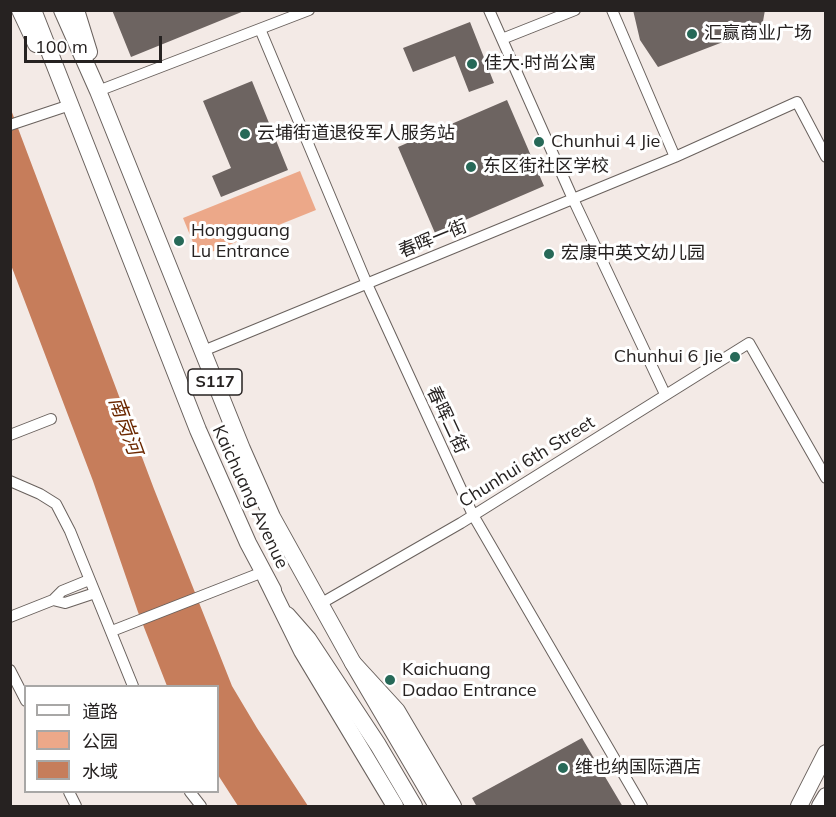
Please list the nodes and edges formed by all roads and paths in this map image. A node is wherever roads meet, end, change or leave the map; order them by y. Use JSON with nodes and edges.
{"nodes":[{"id":1,"x":20,"y":10,"type":"edge"},
{"id":2,"x":33,"y":10,"type":"edge"},
{"id":3,"x":62,"y":10,"type":"edge"},
{"id":4,"x":76,"y":10,"type":"edge"},
{"id":5,"x":309,"y":10,"type":"edge"},
{"id":6,"x":489,"y":10,"type":"edge"},
{"id":7,"x":575,"y":10,"type":"edge"},
{"id":8,"x":612,"y":10,"type":"edge"},
{"id":9,"x":260,"y":29,"type":"junction"},
{"id":10,"x":502,"y":39,"type":"junction"},
{"id":11,"x":98,"y":91,"type":"junction"},
{"id":12,"x":70,"y":105,"type":"junction"},
{"id":13,"x":10,"y":125,"type":"edge"},
{"id":14,"x":675,"y":157,"type":"junction"},
{"id":15,"x":825,"y":157,"type":"edge"},
{"id":16,"x":573,"y":199,"type":"junction"},
{"id":17,"x":367,"y":284,"type":"junction"},
{"id":18,"x":203,"y":351,"type":"junction"},
{"id":19,"x":665,"y":394,"type":"junction"},
{"id":20,"x":51,"y":419,"type":"dead end"},
{"id":21,"x":10,"y":435,"type":"edge"},
{"id":22,"x":825,"y":478,"type":"edge"},
{"id":23,"x":10,"y":481,"type":"edge"},
{"id":24,"x":473,"y":515,"type":"junction"},
{"id":25,"x":265,"y":575,"type":"junction"},
{"id":26,"x":90,"y":580,"type":"junction"},
{"id":27,"x":94,"y":593,"type":"junction"},
{"id":28,"x":53,"y":600,"type":"junction"},
{"id":29,"x":320,"y":604,"type":"junction"},
{"id":30,"x":10,"y":617,"type":"edge"},
{"id":31,"x":111,"y":631,"type":"junction"},
{"id":32,"x":353,"y":663,"type":"junction"},
{"id":33,"x":10,"y":670,"type":"edge"},
{"id":34,"x":132,"y":685,"type":"edge"},
{"id":35,"x":24,"y":697,"type":"edge"},
{"id":36,"x":825,"y":753,"type":"edge"},
{"id":37,"x":810,"y":784,"type":"junction"},
{"id":38,"x":69,"y":793,"type":"edge"},
{"id":39,"x":191,"y":793,"type":"edge"},
{"id":40,"x":825,"y":796,"type":"edge"},
{"id":41,"x":76,"y":807,"type":"edge"},
{"id":42,"x":201,"y":807,"type":"edge"},
{"id":43,"x":395,"y":807,"type":"edge"},
{"id":44,"x":414,"y":807,"type":"edge"},
{"id":45,"x":437,"y":807,"type":"edge"},
{"id":46,"x":453,"y":807,"type":"edge"},
{"id":47,"x":642,"y":807,"type":"edge"},
{"id":48,"x":786,"y":807,"type":"edge"},
{"id":49,"x":799,"y":807,"type":"edge"},
{"id":50,"x":820,"y":807,"type":"edge"}],
"edges":[{"from":1,"to":12,"type":"main road"},
{"from":2,"to":12,"type":"main road","name":"Kaichuang Avenue","number":"S117"},
{"from":3,"to":11,"type":"main road","name":"Kaichuang Avenue","number":"S117"},
{"from":4,"to":11,"type":"main road"},
{"from":5,"to":9,"type":"street"},
{"from":6,"to":10,"type":"street"},
{"from":7,"to":10,"type":"street"},
{"from":8,"to":14,"type":"street"},
{"from":9,"to":11,"type":"street"},
{"from":9,"to":17,"type":"street","name":"春晖二街"},
{"from":10,"to":16,"type":"street"},
{"from":11,"to":18,"type":"main road","name":"Kaichuang Avenue","number":"S117"},
{"from":12,"to":13,"type":"street"},
{"from":12,"to":25,"type":"main road","name":"Kaichuang Avenue","number":"S117"},
{"from":14,"to":15,"type":"street","name":"春晖一街"},
{"from":14,"to":16,"type":"street","name":"春晖一街"},
{"from":16,"to":17,"type":"street","name":"春晖一街"},
{"from":16,"to":19,"type":"street"},
{"from":17,"to":18,"type":"street","name":"春晖一街"},
{"from":17,"to":24,"type":"street","name":"春晖二街"},
{"from":18,"to":29,"type":"main road","name":"Kaichuang Avenue","number":"S117"},
{"from":19,"to":22,"type":"street","name":"Chunhui 6th Street"},
{"from":19,"to":24,"type":"street","name":"Chunhui 6th Street"},
{"from":20,"to":21,"type":"street"},
{"from":23,"to":26,"type":"street"},
{"from":24,"to":29,"type":"street","name":"Chunhui 6th Street"},
{"from":24,"to":47,"type":"street","name":"春晖二街"},
{"from":25,"to":31,"type":"street"},
{"from":25,"to":43,"type":"main road"},
{"from":25,"to":44,"type":"main road","name":"Kaichuang Avenue","number":"S117"},
{"from":26,"to":27,"type":"street"},
{"from":26,"to":28,"type":"street"},
{"from":27,"to":28,"type":"street"},
{"from":27,"to":31,"type":"street"},
{"from":28,"to":30,"type":"street"},
{"from":29,"to":32,"type":"main road","name":"Kaichuang Avenue","number":"S117"},
{"from":31,"to":34,"type":"street"},
{"from":32,"to":45,"type":"main road","name":"Kaichuang Avenue","number":"S117"},
{"from":32,"to":46,"type":"main road"},
{"from":33,"to":35,"type":"street"},
{"from":36,"to":37,"type":"main road"},
{"from":37,"to":48,"type":"main road"},
{"from":37,"to":49,"type":"main road"},
{"from":38,"to":41,"type":"street"},
{"from":39,"to":42,"type":"street"},
{"from":40,"to":50,"type":"main road"}]}
